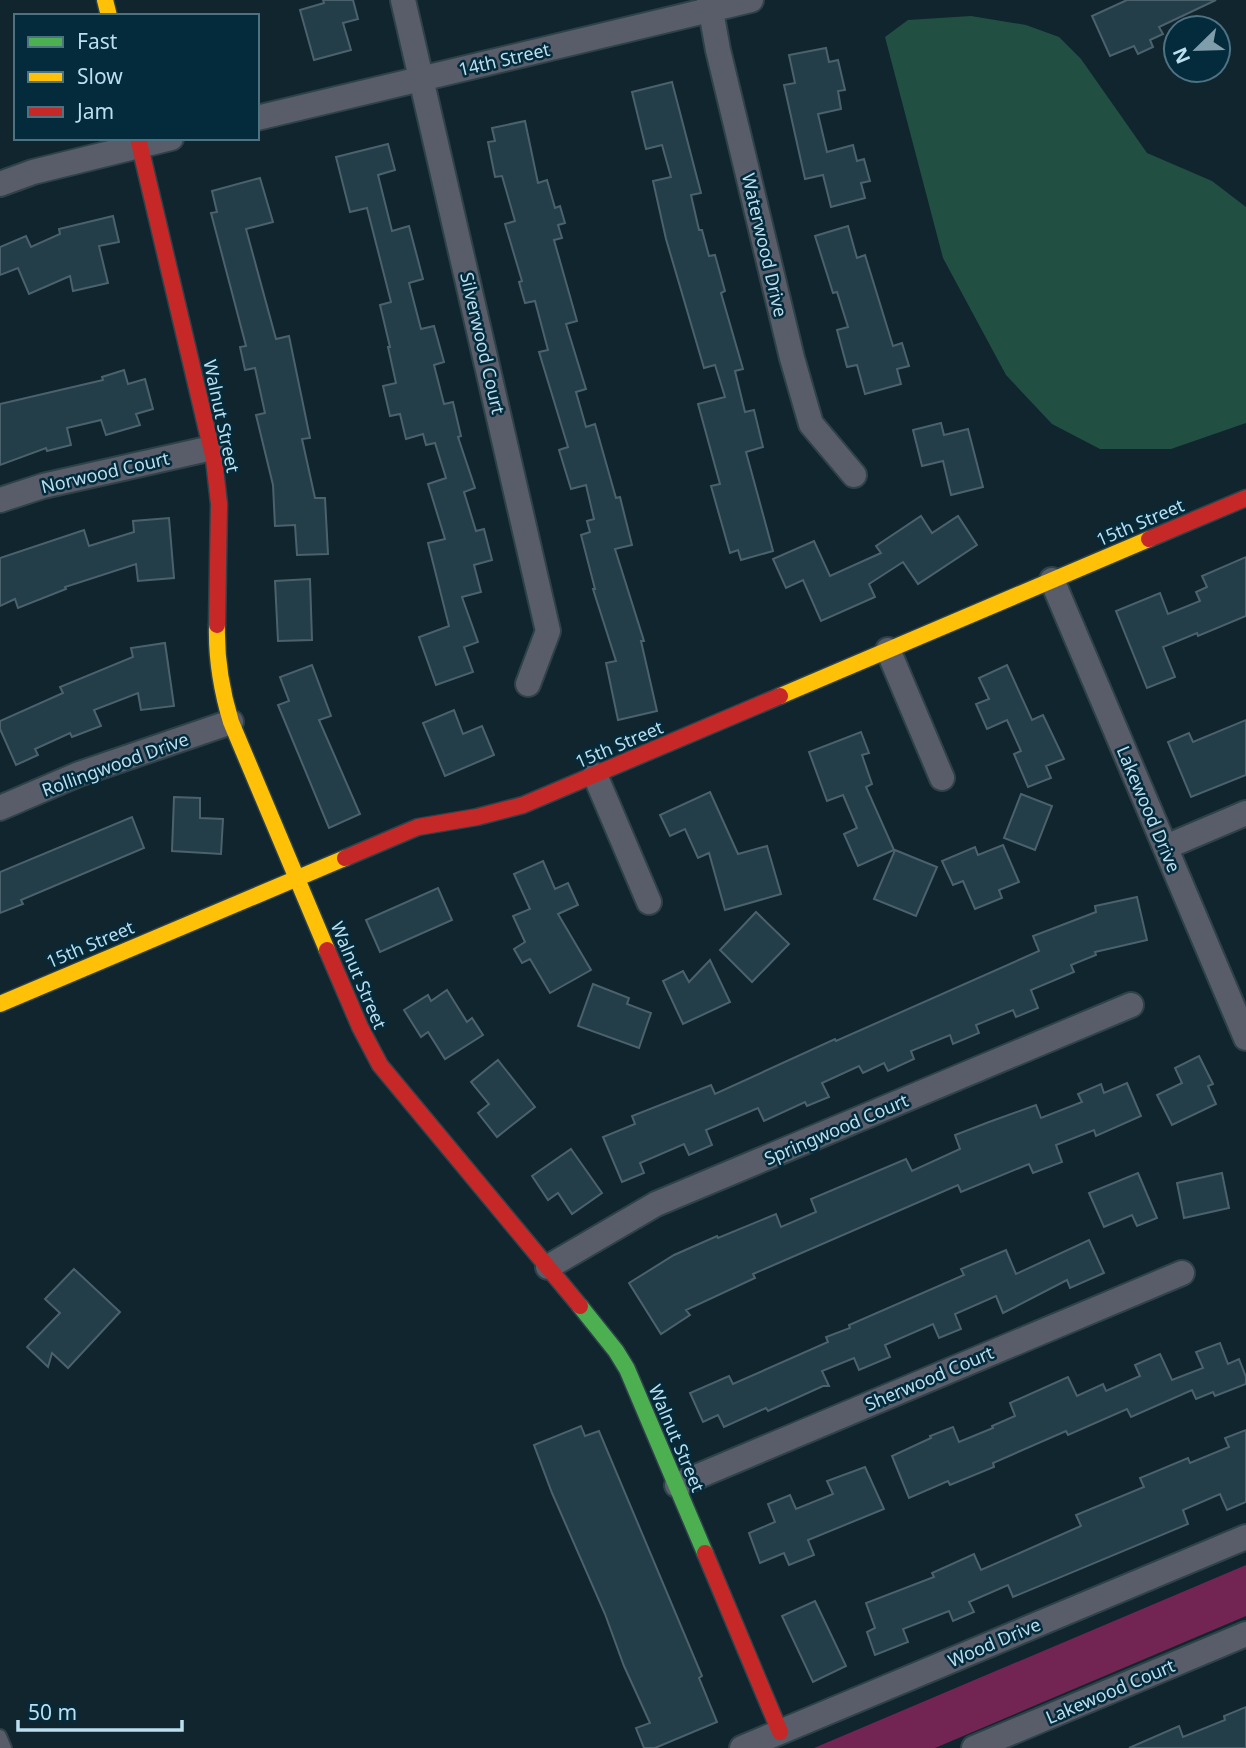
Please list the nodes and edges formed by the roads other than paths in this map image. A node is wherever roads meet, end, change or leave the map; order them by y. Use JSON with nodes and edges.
{"nodes":[{"id":1,"x":403,"y":0,"type":"edge"},
{"id":2,"x":751,"y":0,"type":"edge"},
{"id":3,"x":710,"y":5,"type":"edge"},
{"id":4,"x":421,"y":79,"type":"junction"},
{"id":5,"x":259,"y":118,"type":"edge"},
{"id":6,"x":139,"y":142,"type":"edge"},
{"id":7,"x":0,"y":184,"type":"edge"},
{"id":8,"x":212,"y":448,"type":"junction"},
{"id":9,"x":853,"y":475,"type":"dead end"},
{"id":10,"x":1246,"y":498,"type":"edge"},
{"id":11,"x":0,"y":500,"type":"edge"},
{"id":12,"x":1052,"y":580,"type":"junction"},
{"id":13,"x":888,"y":650,"type":"junction"},
{"id":14,"x":528,"y":684,"type":"dead end"},
{"id":15,"x":231,"y":722,"type":"junction"},
{"id":16,"x":596,"y":775,"type":"junction"},
{"id":17,"x":942,"y":778,"type":"dead end"},
{"id":18,"x":0,"y":808,"type":"edge"},
{"id":19,"x":1246,"y":813,"type":"edge"},
{"id":20,"x":1166,"y":847,"type":"junction"},
{"id":21,"x":296,"y":877,"type":"junction"},
{"id":22,"x":649,"y":902,"type":"dead end"},
{"id":23,"x":0,"y":1004,"type":"edge"},
{"id":24,"x":1131,"y":1005,"type":"dead end"},
{"id":25,"x":1246,"y":1038,"type":"edge"},
{"id":26,"x":548,"y":1267,"type":"junction"},
{"id":27,"x":1182,"y":1273,"type":"dead end"},
{"id":28,"x":677,"y":1485,"type":"junction"},
{"id":29,"x":1246,"y":1537,"type":"edge"},
{"id":30,"x":1246,"y":1634,"type":"edge"},
{"id":31,"x":780,"y":1732,"type":"junction"},
{"id":32,"x":0,"y":1736,"type":"edge"},
{"id":33,"x":5,"y":1748,"type":"edge"},
{"id":34,"x":742,"y":1748,"type":"edge"},
{"id":35,"x":974,"y":1748,"type":"edge"}],
"edges":[{"from":1,"to":4,"type":"street","name":"Silverwood Court"},
{"from":2,"to":3,"type":"street","name":"14th Street"},
{"from":3,"to":4,"type":"street","name":"14th Street"},
{"from":3,"to":9,"type":"street","name":"Waterwood Drive"},
{"from":4,"to":5,"type":"street","name":"14th Street"},
{"from":4,"to":14,"type":"street","name":"Silverwood Court"},
{"from":6,"to":7,"type":"street"},
{"from":6,"to":8,"type":"street","name":"Walnut Street"},
{"from":8,"to":11,"type":"street","name":"Norwood Court"},
{"from":8,"to":15,"type":"street","name":"Walnut Street"},
{"from":10,"to":12,"type":"street","name":"15th Street"},
{"from":12,"to":13,"type":"street","name":"15th Street"},
{"from":12,"to":20,"type":"street","name":"Lakewood Drive"},
{"from":13,"to":16,"type":"street","name":"15th Street"},
{"from":13,"to":17,"type":"street"},
{"from":15,"to":18,"type":"street","name":"Rollingwood Drive"},
{"from":15,"to":21,"type":"street","name":"Walnut Street"},
{"from":16,"to":21,"type":"street","name":"15th Street"},
{"from":16,"to":22,"type":"street"},
{"from":19,"to":20,"type":"street"},
{"from":20,"to":25,"type":"street","name":"Lakewood Drive"},
{"from":21,"to":23,"type":"street","name":"15th Street"},
{"from":21,"to":26,"type":"street","name":"Walnut Street"},
{"from":24,"to":26,"type":"street","name":"Springwood Court"},
{"from":26,"to":28,"type":"street","name":"Walnut Street"},
{"from":27,"to":28,"type":"street","name":"Sherwood Court"},
{"from":28,"to":31,"type":"street","name":"Walnut Street"},
{"from":29,"to":31,"type":"street","name":"Wood Drive"},
{"from":30,"to":35,"type":"street","name":"Lakewood Court"},
{"from":31,"to":34,"type":"street","name":"Wood Drive"},
{"from":32,"to":33,"type":"lane"}]}
